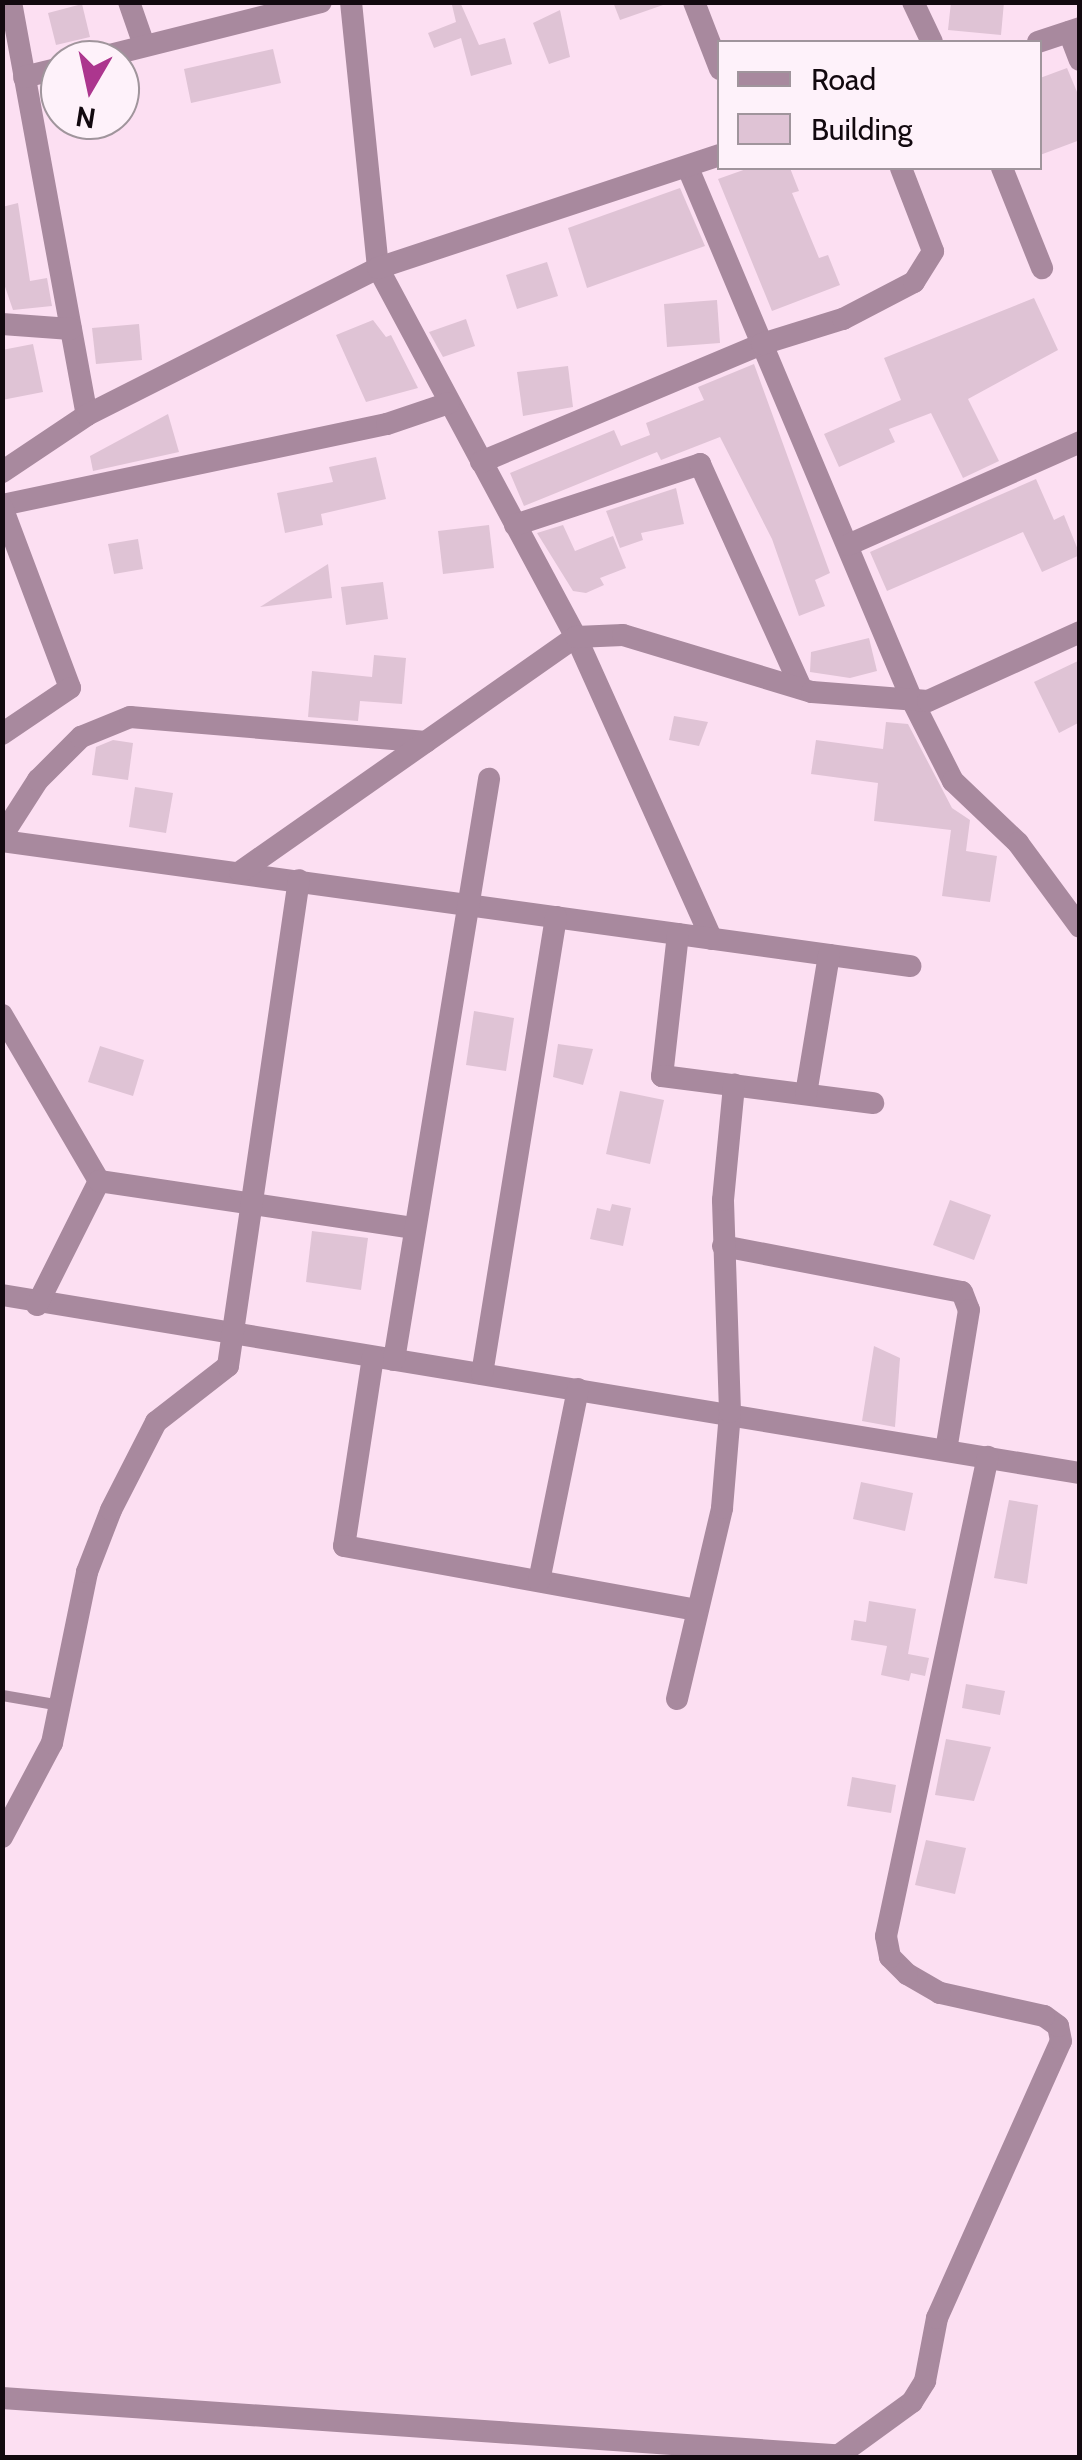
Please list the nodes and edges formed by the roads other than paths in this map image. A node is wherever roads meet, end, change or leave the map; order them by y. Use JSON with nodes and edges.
{"nodes":[{"id":1,"x":10,"y":2,"type":"edge"},
{"id":2,"x":128,"y":2,"type":"edge"},
{"id":3,"x":321,"y":2,"type":"edge"},
{"id":4,"x":351,"y":2,"type":"edge"},
{"id":5,"x":694,"y":2,"type":"edge"},
{"id":6,"x":913,"y":2,"type":"edge"},
{"id":7,"x":1074,"y":30,"type":"edge"},
{"id":8,"x":931,"y":40,"type":"edge"},
{"id":9,"x":1042,"y":41,"type":"edge"},
{"id":10,"x":144,"y":45,"type":"junction"},
{"id":11,"x":140,"y":46,"type":"edge"},
{"id":12,"x":717,"y":60,"type":"edge"},
{"id":13,"x":1080,"y":60,"type":"edge"},
{"id":14,"x":40,"y":74,"type":"edge"},
{"id":15,"x":24,"y":78,"type":"junction"},
{"id":16,"x":717,"y":156,"type":"edge"},
{"id":17,"x":688,"y":168,"type":"junction"},
{"id":18,"x":903,"y":170,"type":"edge"},
{"id":19,"x":1003,"y":170,"type":"edge"},
{"id":20,"x":378,"y":268,"type":"junction"},
{"id":21,"x":1042,"y":268,"type":"dead end"},
{"id":22,"x":2,"y":324,"type":"edge"},
{"id":23,"x":71,"y":328,"type":"junction"},
{"id":24,"x":762,"y":344,"type":"junction"},
{"id":25,"x":449,"y":403,"type":"junction"},
{"id":26,"x":87,"y":415,"type":"junction"},
{"id":27,"x":1080,"y":442,"type":"edge"},
{"id":28,"x":481,"y":462,"type":"junction"},
{"id":29,"x":2,"y":472,"type":"edge"},
{"id":30,"x":2,"y":506,"type":"edge"},
{"id":31,"x":515,"y":525,"type":"junction"},
{"id":32,"x":848,"y":545,"type":"junction"},
{"id":33,"x":1080,"y":632,"type":"edge"},
{"id":34,"x":576,"y":637,"type":"junction"},
{"id":35,"x":801,"y":688,"type":"junction"},
{"id":36,"x":912,"y":700,"type":"junction"},
{"id":37,"x":2,"y":734,"type":"edge"},
{"id":38,"x":426,"y":742,"type":"junction"},
{"id":39,"x":489,"y":779,"type":"dead end"},
{"id":40,"x":2,"y":838,"type":"edge"},
{"id":41,"x":240,"y":872,"type":"junction"},
{"id":42,"x":298,"y":880,"type":"junction"},
{"id":43,"x":468,"y":904,"type":"junction"},
{"id":44,"x":556,"y":916,"type":"junction"},
{"id":45,"x":1080,"y":928,"type":"edge"},
{"id":46,"x":678,"y":934,"type":"junction"},
{"id":47,"x":712,"y":938,"type":"junction"},
{"id":48,"x":829,"y":955,"type":"junction"},
{"id":49,"x":910,"y":966,"type":"dead end"},
{"id":50,"x":2,"y":1015,"type":"edge"},
{"id":51,"x":734,"y":1085,"type":"junction"},
{"id":52,"x":806,"y":1094,"type":"junction"},
{"id":53,"x":872,"y":1103,"type":"dead end"},
{"id":54,"x":99,"y":1182,"type":"junction"},
{"id":55,"x":253,"y":1203,"type":"junction"},
{"id":56,"x":413,"y":1228,"type":"junction"},
{"id":57,"x":723,"y":1246,"type":"junction"},
{"id":58,"x":2,"y":1295,"type":"edge"},
{"id":59,"x":37,"y":1305,"type":"junction"},
{"id":60,"x":234,"y":1336,"type":"junction"},
{"id":61,"x":384,"y":1359,"type":"junction"},
{"id":62,"x":482,"y":1374,"type":"junction"},
{"id":63,"x":578,"y":1388,"type":"junction"},
{"id":64,"x":730,"y":1412,"type":"junction"},
{"id":65,"x":946,"y":1450,"type":"junction"},
{"id":66,"x":988,"y":1457,"type":"junction"},
{"id":67,"x":1080,"y":1473,"type":"edge"},
{"id":68,"x":538,"y":1581,"type":"junction"},
{"id":69,"x":697,"y":1610,"type":"junction"},
{"id":70,"x":2,"y":1695,"type":"edge"},
{"id":71,"x":677,"y":1699,"type":"dead end"},
{"id":72,"x":60,"y":1705,"type":"junction"},
{"id":73,"x":2,"y":1837,"type":"edge"},
{"id":74,"x":2,"y":2398,"type":"edge"},
{"id":75,"x":844,"y":2457,"type":"edge"}],
"edges":[{"from":1,"to":15,"type":"street"},
{"from":2,"to":10,"type":"street"},
{"from":3,"to":10,"type":"street"},
{"from":4,"to":20,"type":"street"},
{"from":5,"to":12,"type":"street"},
{"from":6,"to":8,"type":"street"},
{"from":7,"to":9,"type":"street"},
{"from":7,"to":13,"type":"street"},
{"from":10,"to":11,"type":"street"},
{"from":14,"to":15,"type":"street"},
{"from":15,"to":23,"type":"street"},
{"from":16,"to":17,"type":"street"},
{"from":17,"to":20,"type":"street"},
{"from":17,"to":24,"type":"street"},
{"from":18,"to":24,"type":"street"},
{"from":19,"to":21,"type":"street"},
{"from":20,"to":25,"type":"street"},
{"from":20,"to":26,"type":"street"},
{"from":22,"to":23,"type":"street"},
{"from":23,"to":26,"type":"street"},
{"from":24,"to":28,"type":"street"},
{"from":24,"to":32,"type":"street"},
{"from":25,"to":28,"type":"street"},
{"from":25,"to":30,"type":"street"},
{"from":26,"to":29,"type":"street"},
{"from":27,"to":32,"type":"street"},
{"from":28,"to":31,"type":"street"},
{"from":30,"to":37,"type":"street"},
{"from":31,"to":34,"type":"street"},
{"from":31,"to":35,"type":"street"},
{"from":32,"to":36,"type":"street"},
{"from":33,"to":36,"type":"street"},
{"from":34,"to":35,"type":"street"},
{"from":34,"to":38,"type":"street"},
{"from":34,"to":47,"type":"street"},
{"from":35,"to":36,"type":"street"},
{"from":36,"to":45,"type":"street"},
{"from":38,"to":40,"type":"street"},
{"from":38,"to":41,"type":"street"},
{"from":39,"to":43,"type":"street"},
{"from":40,"to":41,"type":"street"},
{"from":41,"to":42,"type":"street"},
{"from":42,"to":43,"type":"street"},
{"from":42,"to":55,"type":"street"},
{"from":43,"to":44,"type":"street"},
{"from":43,"to":56,"type":"street"},
{"from":44,"to":46,"type":"street"},
{"from":44,"to":62,"type":"street"},
{"from":46,"to":47,"type":"street"},
{"from":46,"to":51,"type":"street"},
{"from":47,"to":48,"type":"street"},
{"from":48,"to":49,"type":"street"},
{"from":48,"to":52,"type":"street"},
{"from":50,"to":54,"type":"street"},
{"from":51,"to":52,"type":"street"},
{"from":51,"to":57,"type":"street"},
{"from":52,"to":53,"type":"street"},
{"from":54,"to":55,"type":"street"},
{"from":54,"to":59,"type":"street"},
{"from":55,"to":56,"type":"street"},
{"from":55,"to":60,"type":"street"},
{"from":56,"to":61,"type":"street"},
{"from":57,"to":64,"type":"street"},
{"from":57,"to":65,"type":"street"},
{"from":58,"to":59,"type":"street"},
{"from":59,"to":60,"type":"street"},
{"from":60,"to":61,"type":"street"},
{"from":60,"to":72,"type":"street"},
{"from":61,"to":62,"type":"street"},
{"from":61,"to":68,"type":"street"},
{"from":62,"to":63,"type":"street"},
{"from":63,"to":64,"type":"street"},
{"from":63,"to":68,"type":"street"},
{"from":64,"to":65,"type":"street"},
{"from":64,"to":69,"type":"street"},
{"from":65,"to":66,"type":"street"},
{"from":66,"to":67,"type":"street"},
{"from":66,"to":75,"type":"street"},
{"from":68,"to":69,"type":"street"},
{"from":69,"to":71,"type":"street"},
{"from":70,"to":72,"type":"lane"},
{"from":72,"to":73,"type":"street"},
{"from":74,"to":75,"type":"street"}]}
